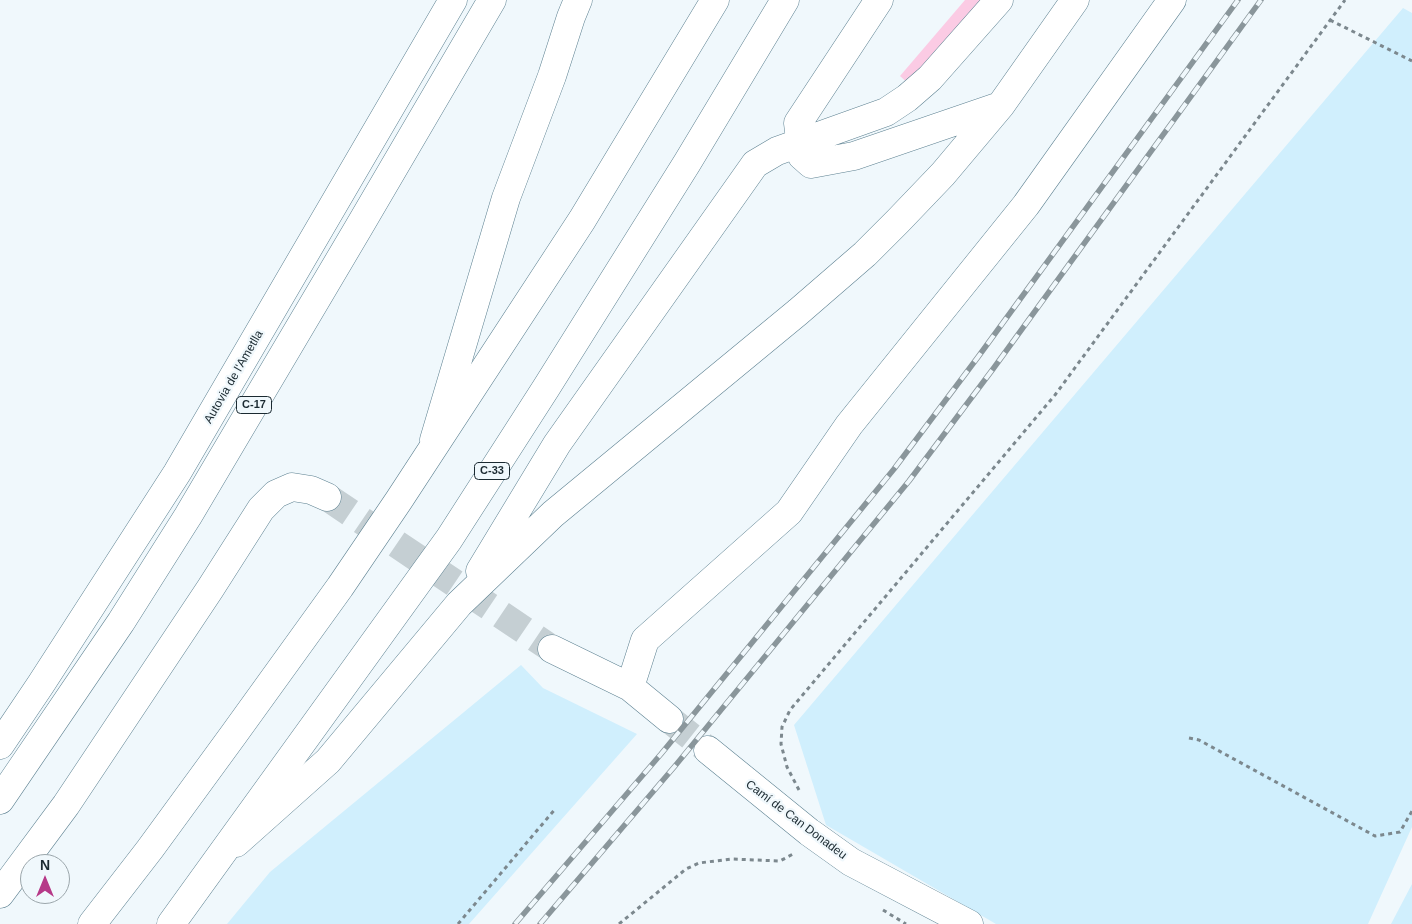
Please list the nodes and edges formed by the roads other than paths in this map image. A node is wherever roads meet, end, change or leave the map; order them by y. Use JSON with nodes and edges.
{"nodes":[{"id":1,"x":454,"y":0,"type":"edge"},
{"id":2,"x":492,"y":0,"type":"edge"},
{"id":3,"x":578,"y":0,"type":"edge"},
{"id":4,"x":715,"y":0,"type":"edge"},
{"id":5,"x":785,"y":0,"type":"edge"},
{"id":6,"x":879,"y":0,"type":"edge"},
{"id":7,"x":999,"y":0,"type":"edge"},
{"id":8,"x":1075,"y":0,"type":"edge"},
{"id":9,"x":1172,"y":0,"type":"edge"},
{"id":10,"x":1001,"y":105,"type":"junction"},
{"id":11,"x":800,"y":143,"type":"junction"},
{"id":12,"x":430,"y":453,"type":"junction"},
{"id":13,"x":327,"y":497,"type":"tunnel mouth"},
{"id":14,"x":459,"y":604,"type":"junction"},
{"id":15,"x":552,"y":649,"type":"tunnel mouth"},
{"id":16,"x":630,"y":687,"type":"junction"},
{"id":17,"x":669,"y":719,"type":"tunnel mouth"},
{"id":18,"x":0,"y":745,"type":"edge"},
{"id":19,"x":708,"y":750,"type":"tunnel mouth"},
{"id":20,"x":0,"y":800,"type":"edge"},
{"id":21,"x":219,"y":859,"type":"junction"},
{"id":22,"x":0,"y":894,"type":"edge"},
{"id":23,"x":92,"y":924,"type":"edge"},
{"id":24,"x":171,"y":924,"type":"edge"},
{"id":25,"x":970,"y":924,"type":"edge"}],
"edges":[{"from":1,"to":18,"type":"main road","name":"Autovia de l'Ametlla","number":"C-17"},
{"from":2,"to":20,"type":"main road","number":"C-17"},
{"from":3,"to":12,"type":"main road"},
{"from":4,"to":12,"type":"main road"},
{"from":5,"to":21,"type":"main road","number":"C-33"},
{"from":6,"to":11,"type":"main road"},
{"from":7,"to":11,"type":"main road"},
{"from":8,"to":10,"type":"main road","number":"C-33"},
{"from":9,"to":16,"type":"main road"},
{"from":10,"to":11,"type":"main road"},
{"from":10,"to":14,"type":"main road","number":"C-33"},
{"from":11,"to":14,"type":"main road"},
{"from":12,"to":23,"type":"main road"},
{"from":13,"to":22,"type":"main road"},
{"from":14,"to":21,"type":"main road","number":"C-33"},
{"from":15,"to":16,"type":"main road"},
{"from":16,"to":17,"type":"main road"},
{"from":19,"to":25,"type":"main road","name":"Camí de Can Donadeu"},
{"from":21,"to":24,"type":"main road","number":"C-33"}]}
